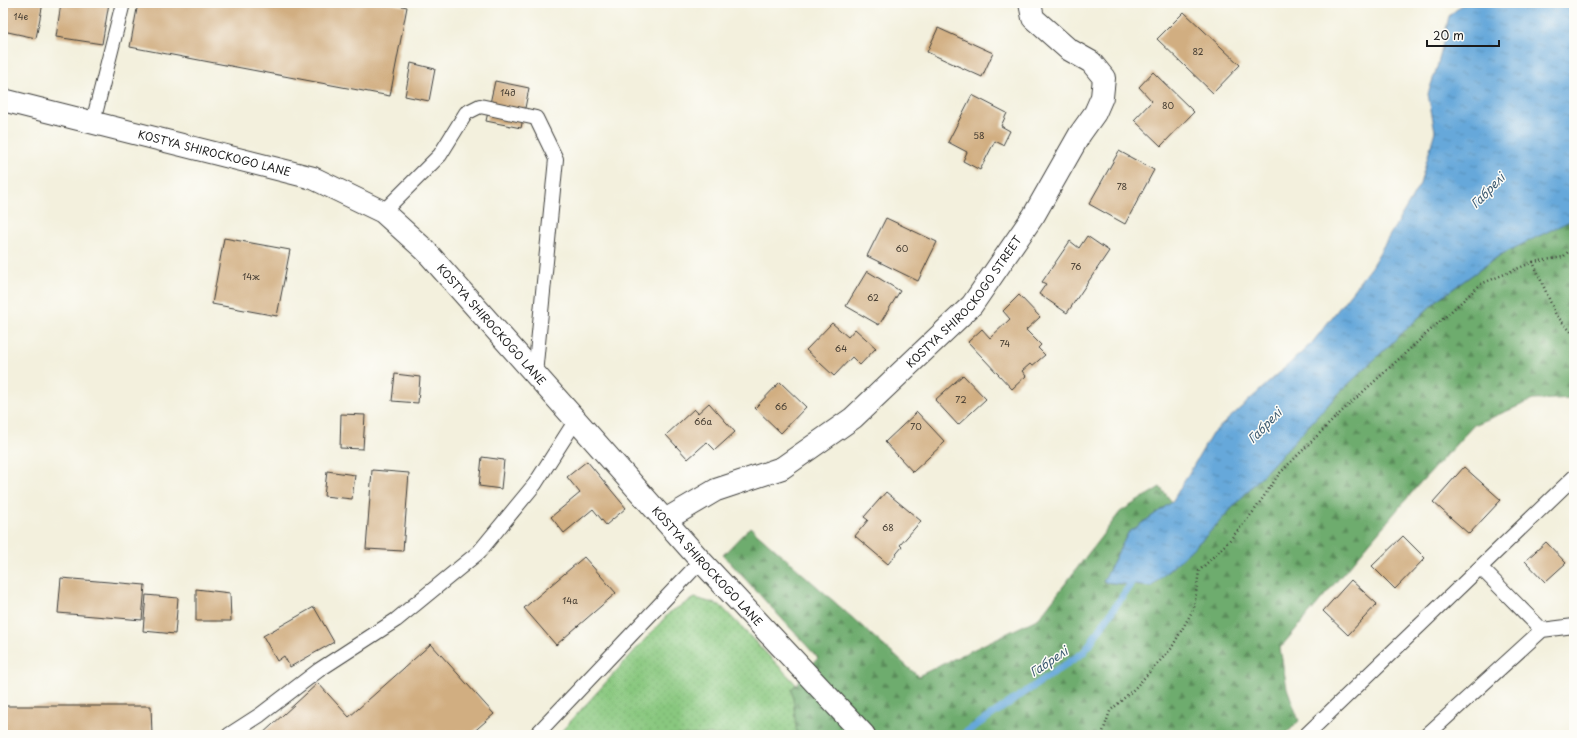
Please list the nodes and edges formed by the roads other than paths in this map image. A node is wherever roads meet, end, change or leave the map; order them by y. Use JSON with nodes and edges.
{"nodes":[{"id":1,"x":123,"y":3,"type":"edge"},
{"id":2,"x":1031,"y":10,"type":"edge"},
{"id":3,"x":3,"y":100,"type":"edge"},
{"id":4,"x":93,"y":122,"type":"junction"},
{"id":5,"x":383,"y":212,"type":"junction"},
{"id":6,"x":535,"y":374,"type":"junction"},
{"id":7,"x":576,"y":420,"type":"junction"},
{"id":8,"x":1574,"y":477,"type":"edge"},
{"id":9,"x":665,"y":520,"type":"junction"},
{"id":10,"x":701,"y":561,"type":"junction"},
{"id":11,"x":1480,"y":568,"type":"junction"},
{"id":12,"x":1574,"y":626,"type":"edge"},
{"id":13,"x":1542,"y":630,"type":"junction"},
{"id":14,"x":229,"y":735,"type":"edge"},
{"id":15,"x":536,"y":735,"type":"edge"},
{"id":16,"x":864,"y":735,"type":"edge"},
{"id":17,"x":1306,"y":735,"type":"edge"},
{"id":18,"x":1427,"y":735,"type":"edge"}],
"edges":[{"from":1,"to":4,"type":"lane"},
{"from":2,"to":9,"type":"street","name":"KOSTYA SHIROCKOGO STREET"},
{"from":3,"to":4,"type":"street","name":"KOSTYA SHIROCKOGO LANE"},
{"from":4,"to":5,"type":"street","name":"KOSTYA SHIROCKOGO LANE"},
{"from":5,"to":6,"type":"street","name":"KOSTYA SHIROCKOGO LANE"},
{"from":5,"to":6,"type":"lane"},
{"from":6,"to":7,"type":"street","name":"KOSTYA SHIROCKOGO LANE"},
{"from":7,"to":9,"type":"street","name":"KOSTYA SHIROCKOGO LANE"},
{"from":7,"to":14,"type":"lane"},
{"from":8,"to":11,"type":"lane"},
{"from":9,"to":10,"type":"street","name":"KOSTYA SHIROCKOGO LANE"},
{"from":10,"to":15,"type":"lane"},
{"from":10,"to":16,"type":"street","name":"KOSTYA SHIROCKOGO LANE"},
{"from":11,"to":13,"type":"lane"},
{"from":11,"to":17,"type":"lane"},
{"from":12,"to":13,"type":"lane"},
{"from":13,"to":18,"type":"lane"}]}
